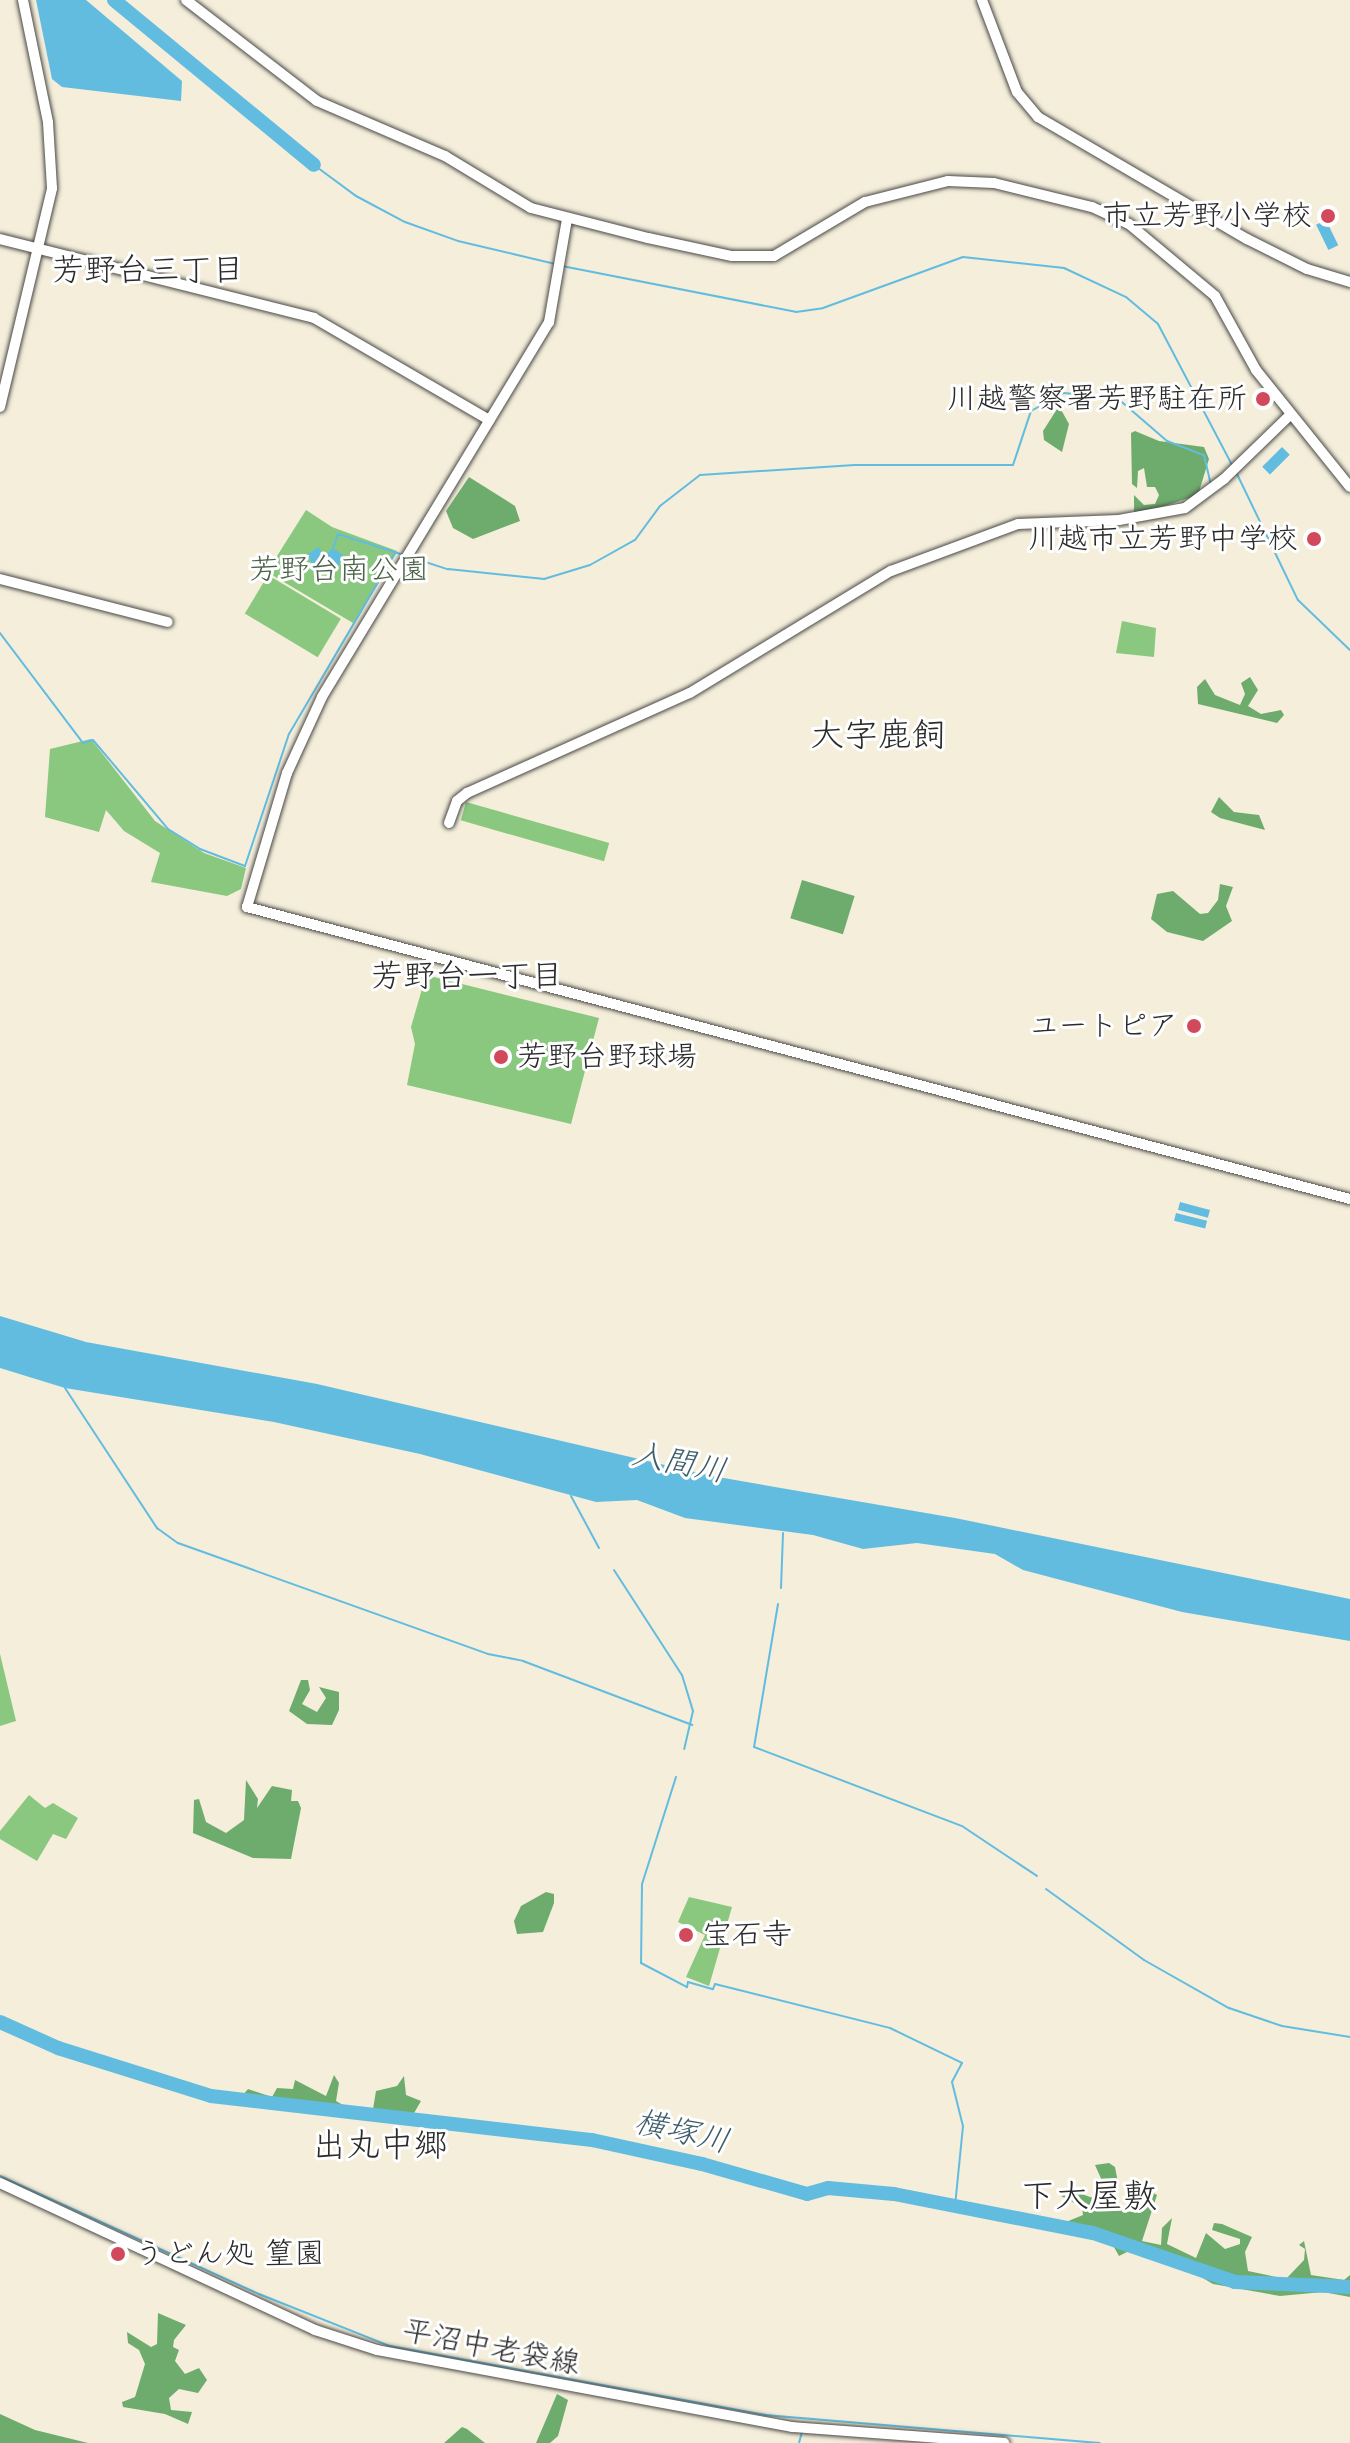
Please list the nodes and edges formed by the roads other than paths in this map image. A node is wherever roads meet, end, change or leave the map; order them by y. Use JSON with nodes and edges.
{"nodes":[{"id":1,"x":23,"y":0,"type":"edge"},
{"id":2,"x":186,"y":0,"type":"edge"},
{"id":3,"x":982,"y":0,"type":"edge"},
{"id":4,"x":567,"y":219,"type":"junction"},
{"id":5,"x":0,"y":239,"type":"edge"},
{"id":6,"x":40,"y":249,"type":"junction"},
{"id":7,"x":1350,"y":282,"type":"edge"},
{"id":8,"x":0,"y":407,"type":"edge"},
{"id":9,"x":1291,"y":414,"type":"junction"},
{"id":10,"x":489,"y":420,"type":"junction"},
{"id":11,"x":1350,"y":487,"type":"edge"},
{"id":12,"x":0,"y":579,"type":"edge"},
{"id":13,"x":168,"y":622,"type":"dead end"},
{"id":14,"x":449,"y":823,"type":"dead end"},
{"id":15,"x":1350,"y":1199,"type":"edge"},
{"id":16,"x":0,"y":2183,"type":"edge"},
{"id":17,"x":1004,"y":2443,"type":"edge"}],
"edges":[{"from":1,"to":6,"type":"street"},
{"from":2,"to":4,"type":"street"},
{"from":3,"to":7,"type":"street"},
{"from":4,"to":9,"type":"street"},
{"from":4,"to":10,"type":"street"},
{"from":5,"to":6,"type":"street"},
{"from":6,"to":8,"type":"street"},
{"from":6,"to":10,"type":"street"},
{"from":9,"to":11,"type":"street"},
{"from":9,"to":14,"type":"street"},
{"from":10,"to":15,"type":"street"},
{"from":12,"to":13,"type":"street"},
{"from":16,"to":17,"type":"street","name":"平沼中老袋線"}]}
